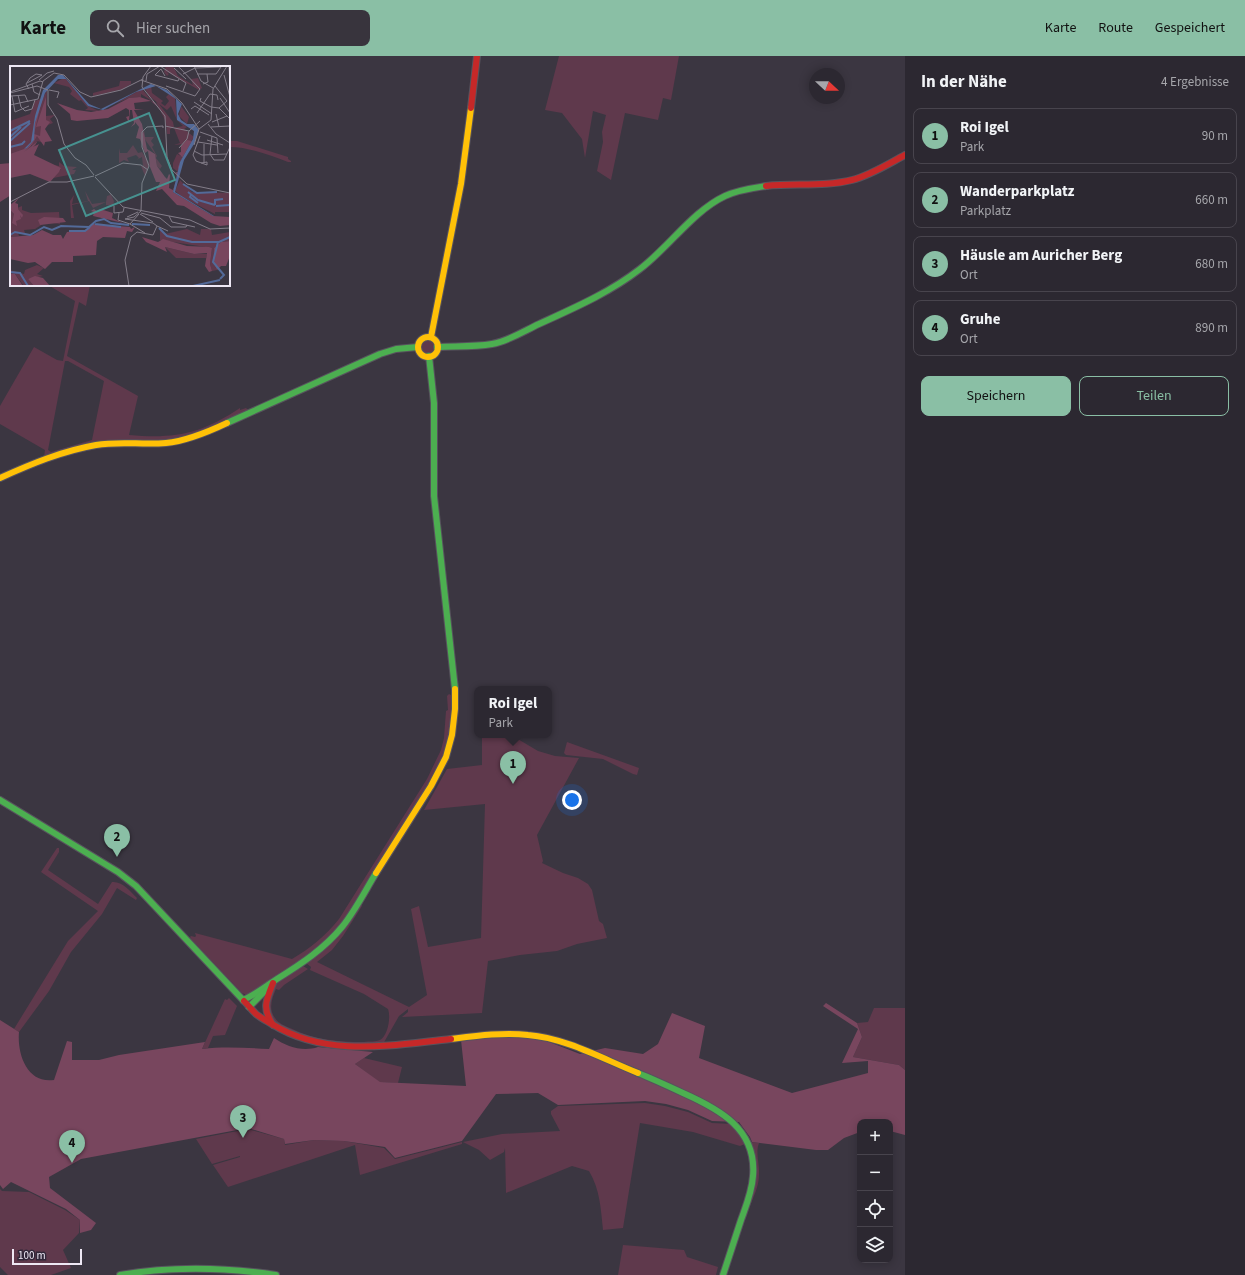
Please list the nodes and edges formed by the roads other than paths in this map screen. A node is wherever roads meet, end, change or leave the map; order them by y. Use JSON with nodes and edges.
{"nodes":[{"id":1,"x":477,"y":56,"type":"edge"},
{"id":2,"x":905,"y":155,"type":"edge"},
{"id":3,"x":431,"y":337,"type":"junction"},
{"id":4,"x":418,"y":347,"type":"junction"},
{"id":5,"x":437,"y":347,"type":"junction"},
{"id":6,"x":429,"y":356,"type":"junction"},
{"id":7,"x":0,"y":478,"type":"edge"},
{"id":8,"x":0,"y":800,"type":"edge"},
{"id":9,"x":273,"y":982,"type":"junction"},
{"id":10,"x":243,"y":1000,"type":"junction"},
{"id":11,"x":249,"y":1007,"type":"junction"},
{"id":12,"x":276,"y":1029,"type":"junction"},
{"id":13,"x":120,"y":1275,"type":"edge"},
{"id":14,"x":276,"y":1275,"type":"edge"},
{"id":15,"x":724,"y":1275,"type":"edge"}],
"edges":[{"from":1,"to":3,"type":"main road"},
{"from":2,"to":5,"type":"main road"},
{"from":3,"to":4,"type":"main road"},
{"from":3,"to":5,"type":"main road"},
{"from":4,"to":6,"type":"main road"},
{"from":4,"to":7,"type":"main road"},
{"from":5,"to":6,"type":"main road"},
{"from":6,"to":9,"type":"main road"},
{"from":8,"to":10,"type":"main road"},
{"from":9,"to":10,"type":"main road"},
{"from":9,"to":11,"type":"main road"},
{"from":9,"to":12,"type":"main road"},
{"from":10,"to":11,"type":"main road"},
{"from":11,"to":12,"type":"main road"},
{"from":12,"to":15,"type":"main road"},
{"from":13,"to":14,"type":"main road"}]}
